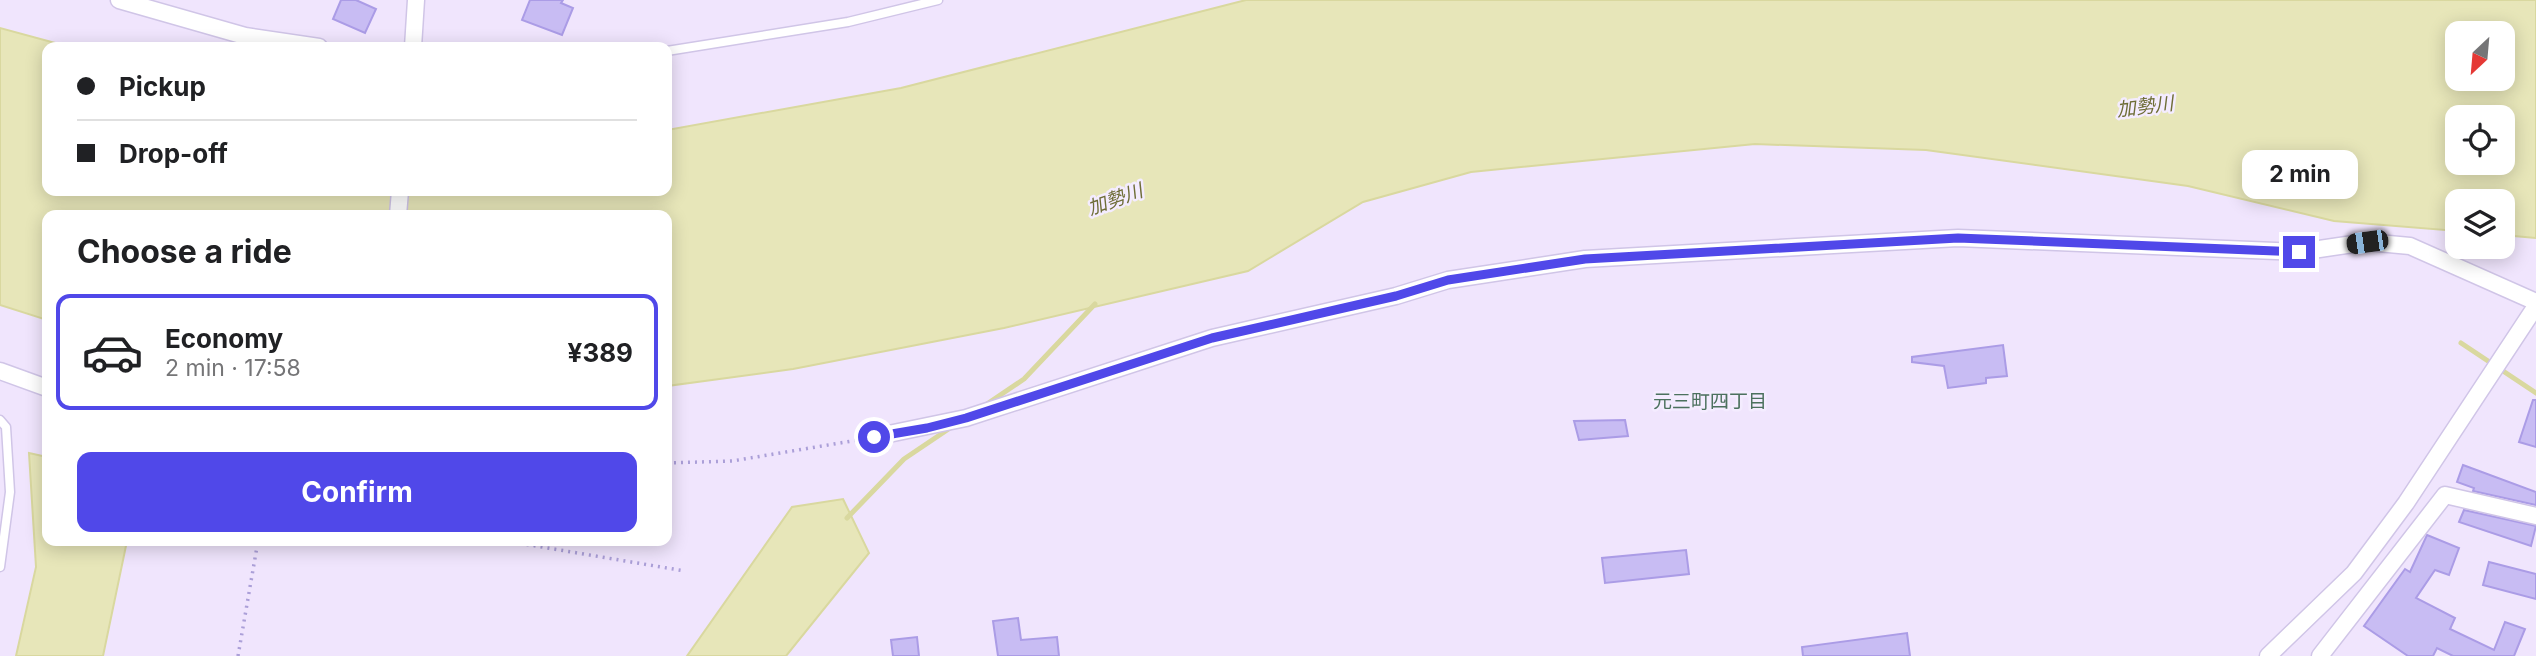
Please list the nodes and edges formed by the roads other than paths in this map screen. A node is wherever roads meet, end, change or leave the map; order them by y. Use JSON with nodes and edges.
{"nodes":[{"id":1,"x":119,"y":0,"type":"edge"},
{"id":2,"x":416,"y":0,"type":"edge"},
{"id":3,"x":938,"y":0,"type":"edge"},
{"id":4,"x":285,"y":42,"type":"edge"},
{"id":5,"x":413,"y":42,"type":"edge"},
{"id":6,"x":672,"y":50,"type":"edge"},
{"id":7,"x":2536,"y":304,"type":"edge"},
{"id":8,"x":0,"y":372,"type":"edge"},
{"id":9,"x":42,"y":385,"type":"edge"},
{"id":10,"x":0,"y":420,"type":"edge"},
{"id":11,"x":874,"y":437,"type":"road end"},
{"id":12,"x":2536,"y":516,"type":"edge"},
{"id":13,"x":0,"y":567,"type":"edge"},
{"id":14,"x":2268,"y":656,"type":"edge"},
{"id":15,"x":2320,"y":656,"type":"edge"}],
"edges":[{"from":1,"to":4,"type":"street"},
{"from":2,"to":5,"type":"street"},
{"from":3,"to":6,"type":"lane"},
{"from":7,"to":11,"type":"street"},
{"from":7,"to":14,"type":"street"},
{"from":8,"to":9,"type":"street"},
{"from":10,"to":13,"type":"lane"},
{"from":12,"to":15,"type":"street"}]}
